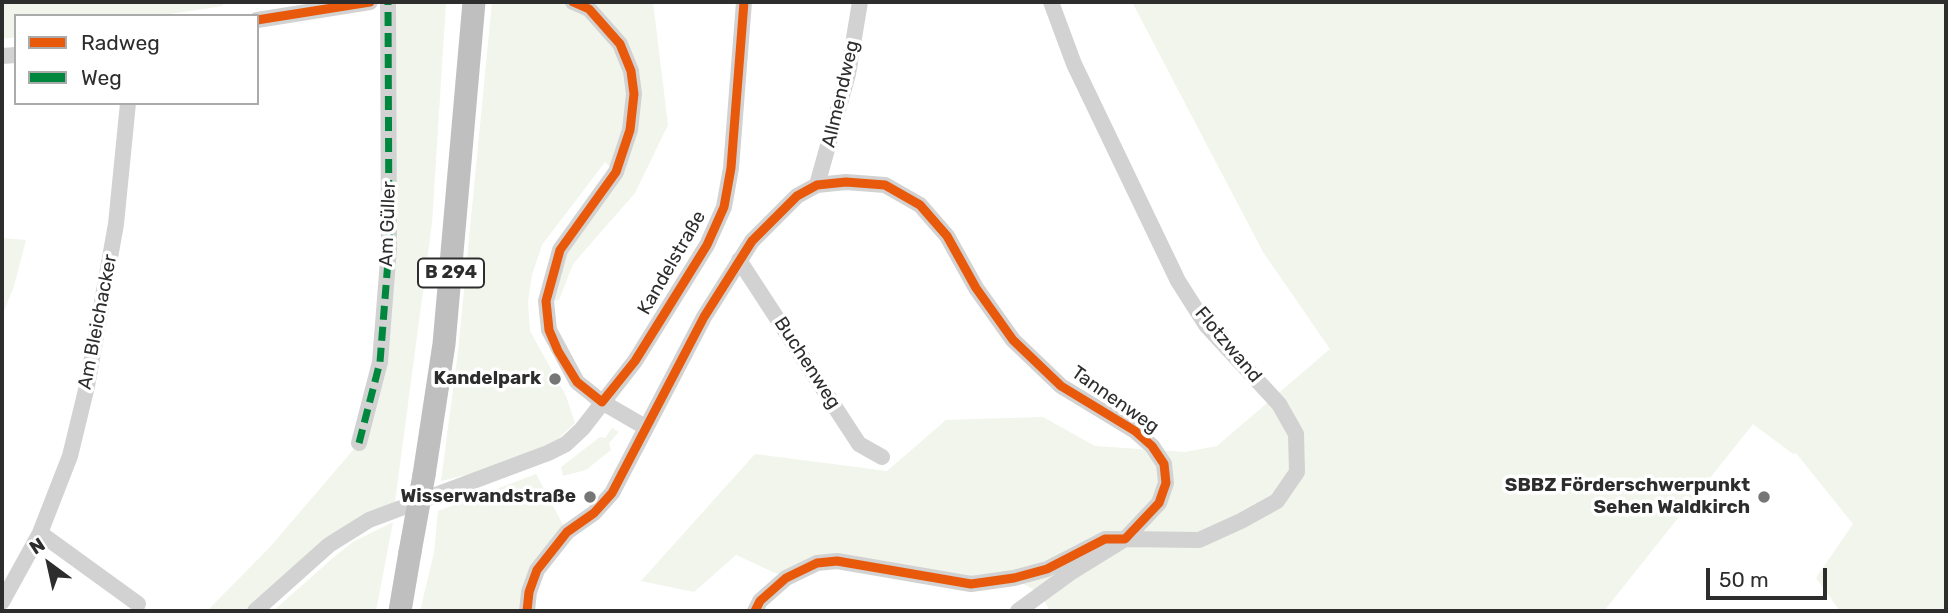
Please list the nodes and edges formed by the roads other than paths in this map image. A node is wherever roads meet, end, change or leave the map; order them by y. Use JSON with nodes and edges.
{"nodes":[{"id":1,"x":370,"y":2,"type":"edge"},
{"id":2,"x":388,"y":2,"type":"edge"},
{"id":3,"x":474,"y":2,"type":"edge"},
{"id":4,"x":573,"y":2,"type":"edge"},
{"id":5,"x":744,"y":2,"type":"edge"},
{"id":6,"x":860,"y":2,"type":"edge"},
{"id":7,"x":1051,"y":2,"type":"edge"},
{"id":8,"x":259,"y":20,"type":"edge"},
{"id":9,"x":128,"y":105,"type":"edge"},
{"id":10,"x":817,"y":185,"type":"junction"},
{"id":11,"x":739,"y":260,"type":"junction"},
{"id":12,"x":602,"y":402,"type":"junction"},
{"id":13,"x":645,"y":427,"type":"junction"},
{"id":14,"x":359,"y":443,"type":"dead end"},
{"id":15,"x":882,"y":457,"type":"dead end"},
{"id":16,"x":40,"y":533,"type":"junction"},
{"id":17,"x":1125,"y":539,"type":"junction"},
{"id":18,"x":2,"y":603,"type":"edge"},
{"id":19,"x":138,"y":604,"type":"dead end"},
{"id":20,"x":255,"y":611,"type":"edge"},
{"id":21,"x":400,"y":611,"type":"edge"},
{"id":22,"x":527,"y":611,"type":"edge"},
{"id":23,"x":755,"y":611,"type":"edge"},
{"id":24,"x":1018,"y":611,"type":"edge"}],
"edges":[{"from":1,"to":8,"type":"street"},
{"from":2,"to":14,"type":"street","name":"Am Güller"},
{"from":3,"to":21,"type":"highway","number":"B 294","bridge":true},
{"from":4,"to":12,"type":"street"},
{"from":5,"to":12,"type":"street","name":"Kandelstraße"},
{"from":6,"to":10,"type":"street","name":"Allmendweg"},
{"from":7,"to":17,"type":"street","name":"Flotzwand"},
{"from":9,"to":16,"type":"street","name":"Am Bleichacker"},
{"from":10,"to":11,"type":"street","name":"Tannenweg"},
{"from":10,"to":17,"type":"street","name":"Tannenweg"},
{"from":11,"to":13,"type":"street","name":"Tannenweg"},
{"from":11,"to":15,"type":"street","name":"Buchenweg"},
{"from":12,"to":13,"type":"street"},
{"from":12,"to":20,"type":"street","name":"Kandelstraße"},
{"from":13,"to":22,"type":"street","name":"Tannenweg"},
{"from":16,"to":18,"type":"street","name":"Am Bleichacker"},
{"from":16,"to":19,"type":"street"},
{"from":17,"to":23,"type":"street"},
{"from":17,"to":24,"type":"street","name":"Tannenweg"}]}
